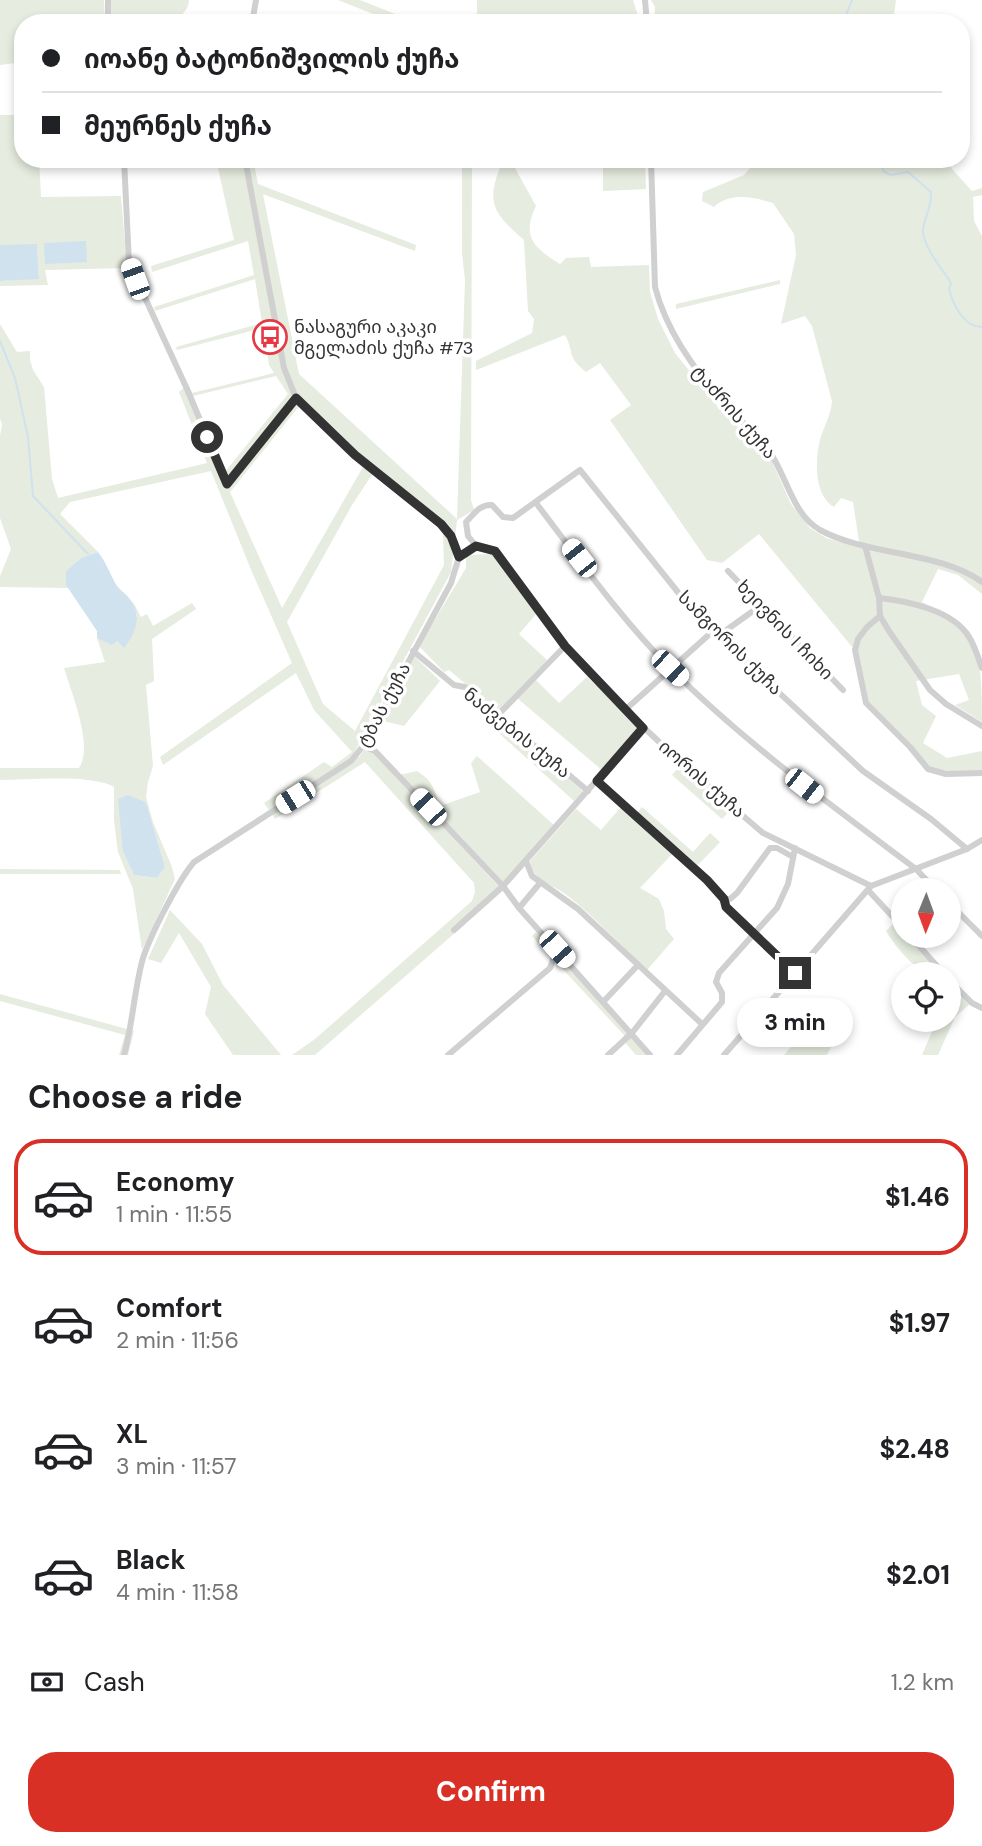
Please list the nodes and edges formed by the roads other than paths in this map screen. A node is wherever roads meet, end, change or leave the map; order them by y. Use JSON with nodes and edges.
{"nodes":[{"id":1,"x":124,"y":168,"type":"edge"},
{"id":2,"x":247,"y":168,"type":"edge"},
{"id":3,"x":651,"y":168,"type":"edge"},
{"id":4,"x":296,"y":398,"type":"junction"},
{"id":5,"x":536,"y":503,"type":"junction"},
{"id":6,"x":865,"y":545,"type":"junction"},
{"id":7,"x":476,"y":546,"type":"junction"},
{"id":8,"x":459,"y":557,"type":"junction"},
{"id":9,"x":728,"y":571,"type":"dead end"},
{"id":10,"x":982,"y":582,"type":"edge"},
{"id":11,"x":879,"y":598,"type":"junction"},
{"id":12,"x":760,"y":606,"type":"junction"},
{"id":13,"x":880,"y":616,"type":"junction"},
{"id":14,"x":716,"y":633,"type":"junction"},
{"id":15,"x":565,"y":646,"type":"junction"},
{"id":16,"x":413,"y":651,"type":"junction"},
{"id":17,"x":670,"y":668,"type":"junction"},
{"id":18,"x":982,"y":668,"type":"edge"},
{"id":19,"x":843,"y":690,"type":"dead end"},
{"id":20,"x":625,"y":710,"type":"junction"},
{"id":21,"x":498,"y":715,"type":"junction"},
{"id":22,"x":982,"y":726,"type":"edge"},
{"id":23,"x":643,"y":728,"type":"junction"},
{"id":24,"x":363,"y":746,"type":"junction"},
{"id":25,"x":982,"y":773,"type":"edge"},
{"id":26,"x":597,"y":781,"type":"junction"},
{"id":27,"x":588,"y":791,"type":"junction"},
{"id":28,"x":982,"y":840,"type":"edge"},
{"id":29,"x":795,"y":848,"type":"junction"},
{"id":30,"x":967,"y":849,"type":"junction"},
{"id":31,"x":793,"y":857,"type":"junction"},
{"id":32,"x":526,"y":861,"type":"junction"},
{"id":33,"x":916,"y":869,"type":"junction"},
{"id":34,"x":925,"y":878,"type":"edge"},
{"id":35,"x":540,"y":883,"type":"junction"},
{"id":36,"x":503,"y":886,"type":"junction"},
{"id":37,"x":869,"y":888,"type":"junction"},
{"id":38,"x":724,"y":899,"type":"junction"},
{"id":39,"x":519,"y":908,"type":"junction"},
{"id":40,"x":891,"y":915,"type":"edge"},
{"id":41,"x":961,"y":915,"type":"edge"},
{"id":42,"x":454,"y":930,"type":"dead end"},
{"id":43,"x":753,"y":936,"type":"junction"},
{"id":44,"x":982,"y":936,"type":"edge"},
{"id":45,"x":921,"y":948,"type":"edge"},
{"id":46,"x":557,"y":949,"type":"junction"},
{"id":47,"x":933,"y":962,"type":"edge"},
{"id":48,"x":638,"y":965,"type":"junction"},
{"id":49,"x":795,"y":973,"type":"junction"},
{"id":50,"x":665,"y":991,"type":"junction"},
{"id":51,"x":961,"y":992,"type":"edge"},
{"id":52,"x":604,"y":1001,"type":"junction"},
{"id":53,"x":982,"y":1007,"type":"edge"},
{"id":54,"x":702,"y":1024,"type":"junction"},
{"id":55,"x":632,"y":1033,"type":"junction"},
{"id":56,"x":124,"y":1055,"type":"edge"},
{"id":57,"x":448,"y":1055,"type":"edge"},
{"id":58,"x":608,"y":1055,"type":"edge"},
{"id":59,"x":650,"y":1055,"type":"edge"},
{"id":60,"x":677,"y":1055,"type":"edge"},
{"id":61,"x":724,"y":1055,"type":"edge"}],
"edges":[{"from":1,"to":4,"type":"street"},
{"from":2,"to":4,"type":"street"},
{"from":3,"to":6,"type":"street","name":"ტაძრის ქუჩა"},
{"from":4,"to":8,"type":"street"},
{"from":5,"to":7,"type":"street","name":"სამგორის ქუჩა"},
{"from":5,"to":14,"type":"street","name":"სამგორის ქუჩა"},
{"from":5,"to":17,"type":"street"},
{"from":6,"to":10,"type":"street","name":"ტაძრის ქუჩა"},
{"from":6,"to":11,"type":"street"},
{"from":7,"to":8,"type":"street"},
{"from":7,"to":15,"type":"street","name":"იორის ქუჩა"},
{"from":8,"to":16,"type":"street","name":"ტბას ქუჩა"},
{"from":9,"to":12,"type":"street","name":"ხეივნის I ჩიხი"},
{"from":11,"to":13,"type":"street"},
{"from":11,"to":18,"type":"street"},
{"from":12,"to":14,"type":"street"},
{"from":12,"to":19,"type":"street","name":"ხეივნის I ჩიხი"},
{"from":13,"to":22,"type":"street"},
{"from":13,"to":25,"type":"street"},
{"from":14,"to":17,"type":"street"},
{"from":14,"to":30,"type":"street","name":"სამგორის ქუჩა"},
{"from":15,"to":20,"type":"street","name":"იორის ქუჩა"},
{"from":15,"to":21,"type":"street"},
{"from":16,"to":21,"type":"street","name":"ნაძვების ქუჩა"},
{"from":16,"to":24,"type":"street","name":"ტბას ქუჩა"},
{"from":17,"to":20,"type":"street"},
{"from":17,"to":33,"type":"street"},
{"from":20,"to":23,"type":"street","name":"იორის ქუჩა"},
{"from":21,"to":27,"type":"street","name":"ნაძვების ქუჩა"},
{"from":23,"to":26,"type":"street","name":"ნაძვების ქუჩა"},
{"from":23,"to":29,"type":"street","name":"იორის ქუჩა"},
{"from":24,"to":36,"type":"street"},
{"from":24,"to":56,"type":"street","name":"ტბას ქუჩა"},
{"from":26,"to":27,"type":"street","name":"ნაძვების ქუჩა"},
{"from":26,"to":38,"type":"street"},
{"from":27,"to":32,"type":"street"},
{"from":28,"to":30,"type":"street"},
{"from":29,"to":31,"type":"street"},
{"from":29,"to":37,"type":"street","name":"იორის ქუჩა"},
{"from":30,"to":33,"type":"street"},
{"from":31,"to":38,"type":"street"},
{"from":31,"to":43,"type":"street"},
{"from":32,"to":35,"type":"street"},
{"from":32,"to":36,"type":"street"},
{"from":33,"to":34,"type":"street"},
{"from":33,"to":37,"type":"street"},
{"from":35,"to":39,"type":"street"},
{"from":35,"to":48,"type":"street"},
{"from":36,"to":39,"type":"street"},
{"from":36,"to":42,"type":"street"},
{"from":37,"to":40,"type":"street"},
{"from":37,"to":49,"type":"street"},
{"from":38,"to":43,"type":"street"},
{"from":39,"to":46,"type":"street"},
{"from":41,"to":44,"type":"street"},
{"from":43,"to":49,"type":"street"},
{"from":43,"to":54,"type":"street"},
{"from":45,"to":47,"type":"street"},
{"from":46,"to":52,"type":"street"},
{"from":46,"to":57,"type":"street"},
{"from":48,"to":50,"type":"street"},
{"from":48,"to":52,"type":"street"},
{"from":49,"to":61,"type":"street"},
{"from":50,"to":54,"type":"street"},
{"from":50,"to":55,"type":"street"},
{"from":51,"to":53,"type":"street"},
{"from":52,"to":55,"type":"street"},
{"from":54,"to":60,"type":"street"},
{"from":55,"to":58,"type":"street"},
{"from":55,"to":59,"type":"street"}]}
